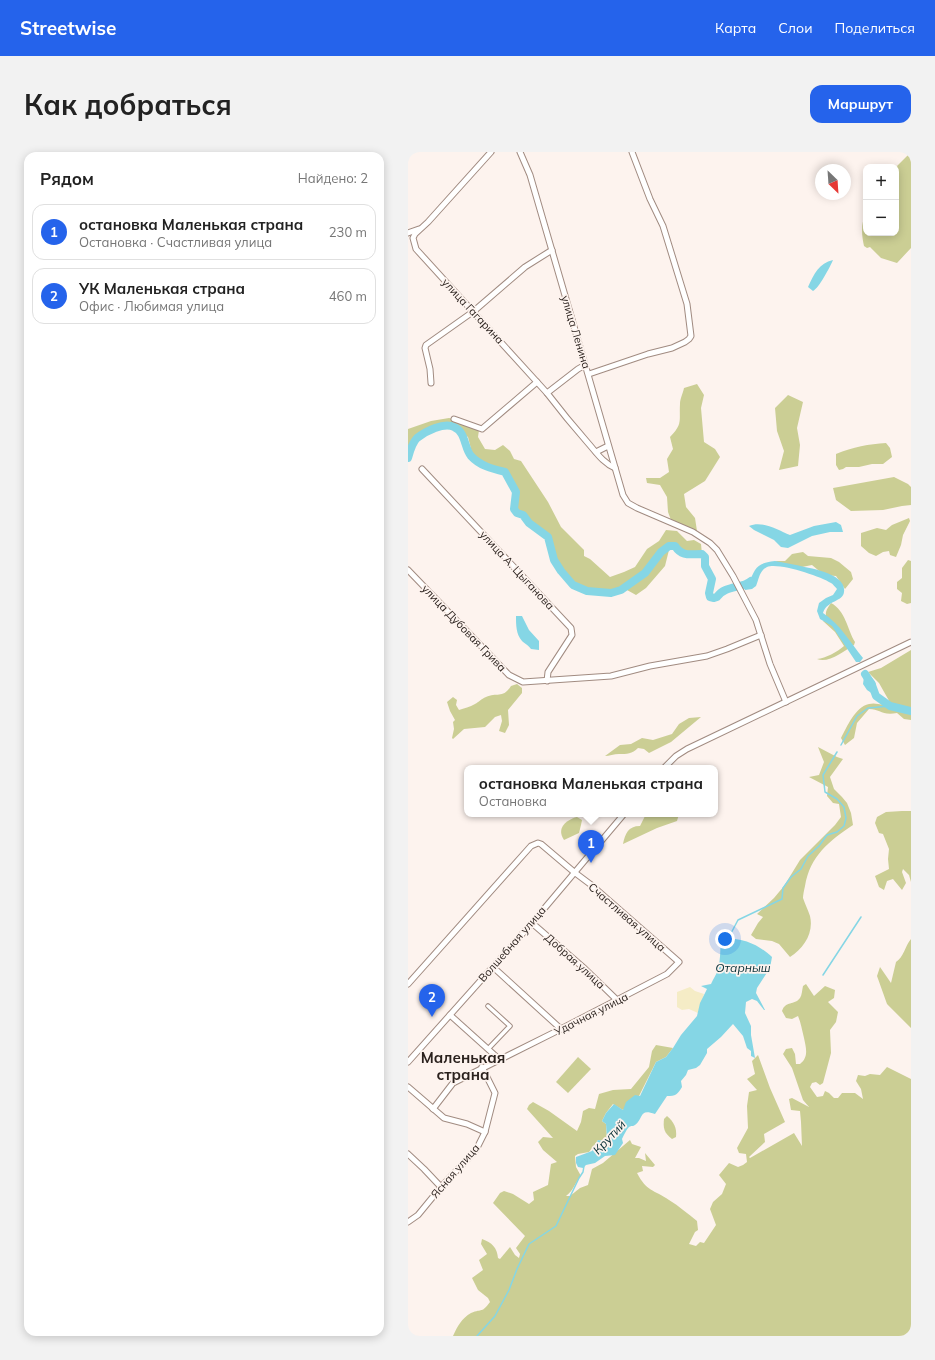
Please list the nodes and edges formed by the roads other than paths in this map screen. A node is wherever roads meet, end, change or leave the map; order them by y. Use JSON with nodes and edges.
{"nodes":[{"id":1,"x":491,"y":152,"type":"edge"},
{"id":2,"x":520,"y":152,"type":"edge"},
{"id":3,"x":632,"y":152,"type":"edge"},
{"id":4,"x":421,"y":228,"type":"junction"},
{"id":5,"x":408,"y":233,"type":"edge"},
{"id":6,"x":552,"y":250,"type":"junction"},
{"id":7,"x":474,"y":311,"type":"junction"},
{"id":8,"x":585,"y":365,"type":"junction"},
{"id":9,"x":589,"y":374,"type":"junction"},
{"id":10,"x":537,"y":382,"type":"junction"},
{"id":11,"x":431,"y":383,"type":"dead end"},
{"id":12,"x":547,"y":393,"type":"junction"},
{"id":13,"x":454,"y":419,"type":"dead end"},
{"id":14,"x":608,"y":446,"type":"junction"},
{"id":15,"x":596,"y":452,"type":"junction"},
{"id":16,"x":614,"y":468,"type":"junction"},
{"id":17,"x":422,"y":469,"type":"dead end"},
{"id":18,"x":408,"y":570,"type":"edge"},
{"id":19,"x":761,"y":635,"type":"junction"},
{"id":20,"x":911,"y":642,"type":"edge"},
{"id":21,"x":547,"y":681,"type":"junction"},
{"id":22,"x":786,"y":702,"type":"junction"},
{"id":23,"x":667,"y":765,"type":"edge"},
{"id":24,"x":621,"y":817,"type":"edge"},
{"id":25,"x":574,"y":872,"type":"junction"},
{"id":26,"x":532,"y":923,"type":"junction"},
{"id":27,"x":679,"y":962,"type":"joint"},
{"id":28,"x":493,"y":967,"type":"junction"},
{"id":29,"x":408,"y":984,"type":"edge"},
{"id":30,"x":617,"y":1000,"type":"junction"},
{"id":31,"x":488,"y":1006,"type":"dead end"},
{"id":32,"x":450,"y":1015,"type":"junction"},
{"id":33,"x":561,"y":1029,"type":"junction"},
{"id":34,"x":488,"y":1049,"type":"junction"},
{"id":35,"x":498,"y":1059,"type":"junction"},
{"id":36,"x":408,"y":1062,"type":"edge"},
{"id":37,"x":482,"y":1067,"type":"junction"},
{"id":38,"x":408,"y":1087,"type":"edge"},
{"id":39,"x":433,"y":1109,"type":"junction"},
{"id":40,"x":485,"y":1132,"type":"junction"},
{"id":41,"x":408,"y":1154,"type":"edge"},
{"id":42,"x":441,"y":1187,"type":"junction"},
{"id":43,"x":408,"y":1222,"type":"edge"}],
"edges":[{"from":1,"to":4,"type":"street","name":"улица Гагарина"},
{"from":2,"to":6,"type":"street","name":"улица Ленина"},
{"from":3,"to":9,"type":"street"},
{"from":4,"to":5,"type":"street"},
{"from":4,"to":7,"type":"street","name":"улица Гагарина"},
{"from":6,"to":7,"type":"street"},
{"from":6,"to":8,"type":"street","name":"улица Ленина"},
{"from":7,"to":10,"type":"street","name":"улица Гагарина"},
{"from":7,"to":11,"type":"street"},
{"from":8,"to":9,"type":"street","name":"улица Ленина"},
{"from":8,"to":12,"type":"street"},
{"from":9,"to":14,"type":"street","name":"улица Ленина"},
{"from":10,"to":12,"type":"street","name":"улица Гагарина"},
{"from":10,"to":13,"type":"street"},
{"from":12,"to":15,"type":"street","name":"улица Гагарина"},
{"from":14,"to":15,"type":"street"},
{"from":14,"to":16,"type":"street","name":"улица Ленина"},
{"from":15,"to":16,"type":"street","name":"улица Гагарина"},
{"from":16,"to":19,"type":"street","name":"улица Ленина"},
{"from":17,"to":21,"type":"street","name":"улица А. Цыганова"},
{"from":18,"to":21,"type":"street","name":"улица Дубовая Грива"},
{"from":19,"to":21,"type":"street","name":"улица Дубовая Грива"},
{"from":19,"to":22,"type":"street"},
{"from":20,"to":22,"type":"street"},
{"from":22,"to":23,"type":"street"},
{"from":24,"to":25,"type":"street","name":"Волшебная улица"},
{"from":25,"to":26,"type":"street","name":"Волшебная улица"},
{"from":25,"to":27,"type":"street","name":"Счастливая улица"},
{"from":25,"to":29,"type":"street","name":"Счастливая улица"},
{"from":26,"to":28,"type":"street","name":"Волшебная улица"},
{"from":26,"to":30,"type":"street","name":"Добрая улица"},
{"from":27,"to":30,"type":"street","name":"Удачная улица"},
{"from":28,"to":32,"type":"street","name":"Волшебная улица"},
{"from":28,"to":33,"type":"street"},
{"from":30,"to":33,"type":"street","name":"Удачная улица"},
{"from":31,"to":34,"type":"street"},
{"from":32,"to":34,"type":"street"},
{"from":32,"to":36,"type":"street","name":"Волшебная улица"},
{"from":33,"to":35,"type":"street","name":"Удачная улица"},
{"from":34,"to":35,"type":"street"},
{"from":35,"to":37,"type":"street","name":"Удачная улица"},
{"from":37,"to":39,"type":"street","name":"Удачная улица"},
{"from":37,"to":40,"type":"street","name":"Ясная улица"},
{"from":38,"to":39,"type":"street"},
{"from":39,"to":40,"type":"street"},
{"from":40,"to":42,"type":"street","name":"Ясная улица"},
{"from":41,"to":42,"type":"street"},
{"from":42,"to":43,"type":"street","name":"Ясная улица"}]}
